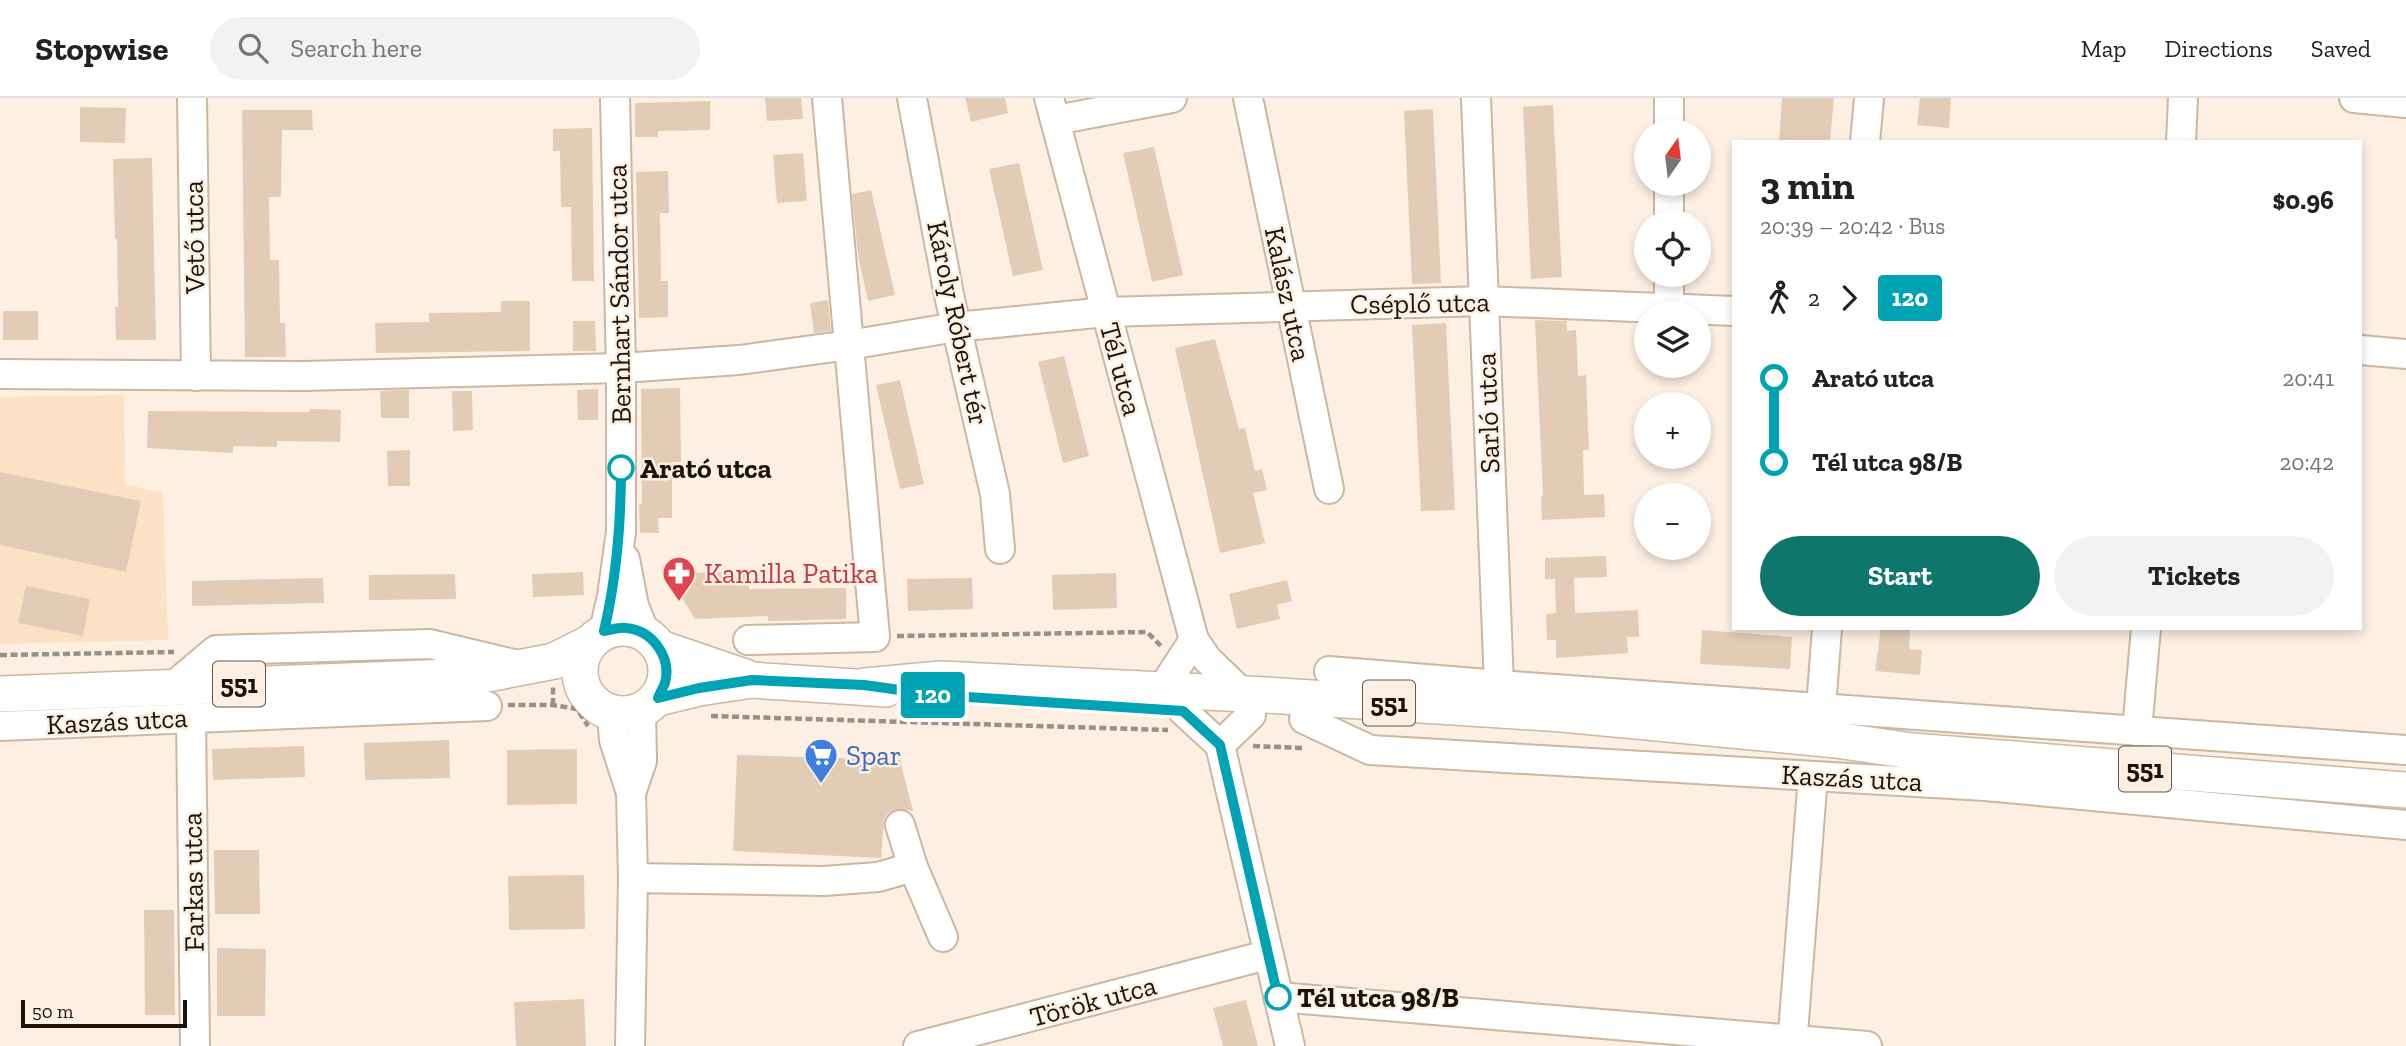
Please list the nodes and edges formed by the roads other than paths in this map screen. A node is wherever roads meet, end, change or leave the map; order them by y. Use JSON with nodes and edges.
{"nodes":[{"id":1,"x":192,"y":98,"type":"edge"},
{"id":2,"x":615,"y":98,"type":"edge"},
{"id":3,"x":827,"y":98,"type":"edge"},
{"id":4,"x":912,"y":98,"type":"edge"},
{"id":5,"x":1172,"y":98,"type":"edge"},
{"id":6,"x":1248,"y":98,"type":"edge"},
{"id":7,"x":1476,"y":98,"type":"edge"},
{"id":8,"x":1669,"y":98,"type":"edge"},
{"id":9,"x":1869,"y":98,"type":"edge"},
{"id":10,"x":2183,"y":98,"type":"edge"},
{"id":11,"x":2354,"y":98,"type":"edge"},
{"id":12,"x":2406,"y":103,"type":"edge"},
{"id":13,"x":1052,"y":109,"type":"edge"},
{"id":14,"x":1669,"y":119,"type":"edge"},
{"id":15,"x":1865,"y":140,"type":"edge"},
{"id":16,"x":2181,"y":140,"type":"edge"},
{"id":17,"x":1484,"y":301,"type":"junction"},
{"id":18,"x":1291,"y":307,"type":"junction"},
{"id":19,"x":1634,"y":307,"type":"edge"},
{"id":20,"x":1711,"y":310,"type":"edge"},
{"id":21,"x":1732,"y":311,"type":"edge"},
{"id":22,"x":1106,"y":312,"type":"junction"},
{"id":23,"x":956,"y":327,"type":"junction"},
{"id":24,"x":849,"y":345,"type":"junction"},
{"id":25,"x":2362,"y":350,"type":"edge"},
{"id":26,"x":2406,"y":354,"type":"edge"},
{"id":27,"x":621,"y":368,"type":"junction"},
{"id":28,"x":0,"y":374,"type":"edge"},
{"id":29,"x":195,"y":376,"type":"junction"},
{"id":30,"x":1329,"y":489,"type":"dead end"},
{"id":31,"x":621,"y":532,"type":"junction"},
{"id":32,"x":1000,"y":549,"type":"dead end"},
{"id":33,"x":1827,"y":630,"type":"edge"},
{"id":34,"x":2146,"y":630,"type":"edge"},
{"id":35,"x":596,"y":638,"type":"junction"},
{"id":36,"x":748,"y":640,"type":"dead end"},
{"id":37,"x":1194,"y":640,"type":"junction"},
{"id":38,"x":653,"y":641,"type":"junction"},
{"id":39,"x":524,"y":667,"type":"junction"},
{"id":40,"x":1329,"y":671,"type":"dead end"},
{"id":41,"x":752,"y":680,"type":"junction"},
{"id":42,"x":1499,"y":685,"type":"junction"},
{"id":43,"x":172,"y":687,"type":"junction"},
{"id":44,"x":482,"y":691,"type":"junction"},
{"id":45,"x":584,"y":692,"type":"junction"},
{"id":46,"x":0,"y":694,"type":"edge"},
{"id":47,"x":1247,"y":705,"type":"junction"},
{"id":48,"x":637,"y":708,"type":"junction"},
{"id":49,"x":1821,"y":708,"type":"junction"},
{"id":50,"x":1172,"y":710,"type":"junction"},
{"id":51,"x":191,"y":718,"type":"junction"},
{"id":52,"x":1304,"y":719,"type":"junction"},
{"id":53,"x":0,"y":726,"type":"edge"},
{"id":54,"x":2137,"y":731,"type":"junction"},
{"id":55,"x":1220,"y":745,"type":"junction"},
{"id":56,"x":2406,"y":750,"type":"edge"},
{"id":57,"x":1912,"y":751,"type":"junction"},
{"id":58,"x":1813,"y":776,"type":"junction"},
{"id":59,"x":2406,"y":790,"type":"edge"},
{"id":60,"x":900,"y":825,"type":"dead end"},
{"id":61,"x":2406,"y":825,"type":"edge"},
{"id":62,"x":912,"y":867,"type":"junction"},
{"id":63,"x":633,"y":878,"type":"junction"},
{"id":64,"x":943,"y":937,"type":"dead end"},
{"id":65,"x":1267,"y":955,"type":"junction"},
{"id":66,"x":1278,"y":997,"type":"junction"},
{"id":67,"x":1011,"y":1035,"type":"edge"},
{"id":68,"x":1792,"y":1043,"type":"edge"},
{"id":69,"x":195,"y":1046,"type":"edge"},
{"id":70,"x":630,"y":1046,"type":"edge"},
{"id":71,"x":918,"y":1046,"type":"edge"},
{"id":72,"x":1290,"y":1046,"type":"edge"},
{"id":73,"x":1867,"y":1046,"type":"edge"}],
"edges":[{"from":1,"to":29,"type":"street","name":"Vető utca"},
{"from":2,"to":27,"type":"street","name":"Bernhart Sándor utca"},
{"from":3,"to":24,"type":"street"},
{"from":4,"to":23,"type":"street","name":"Károly Róbert tér"},
{"from":5,"to":13,"type":"street"},
{"from":6,"to":18,"type":"street","name":"Kalász utca"},
{"from":7,"to":17,"type":"street","name":"Sarló utca"},
{"from":8,"to":14,"type":"street"},
{"from":9,"to":15,"type":"street"},
{"from":10,"to":16,"type":"street"},
{"from":11,"to":12,"type":"street"},
{"from":13,"to":22,"type":"street","name":"Tél utca"},
{"from":17,"to":18,"type":"street","name":"Cséplő utca"},
{"from":17,"to":19,"type":"street","name":"Cséplő utca"},
{"from":17,"to":42,"type":"street","name":"Sarló utca"},
{"from":18,"to":22,"type":"street","name":"Cséplő utca"},
{"from":18,"to":30,"type":"street","name":"Kalász utca"},
{"from":20,"to":21,"type":"street","name":"Cséplő utca"},
{"from":22,"to":23,"type":"street"},
{"from":22,"to":37,"type":"street","name":"Tél utca"},
{"from":23,"to":24,"type":"street"},
{"from":23,"to":32,"type":"street","name":"Károly Róbert tér"},
{"from":24,"to":27,"type":"street"},
{"from":24,"to":36,"type":"street"},
{"from":25,"to":26,"type":"street"},
{"from":27,"to":29,"type":"street"},
{"from":27,"to":31,"type":"street","name":"Bernhart Sándor utca"},
{"from":28,"to":29,"type":"street"},
{"from":31,"to":35,"type":"street","name":"Bernhart Sándor utca"},
{"from":31,"to":38,"type":"street","name":"Bernhart Sándor utca"},
{"from":33,"to":49,"type":"street"},
{"from":34,"to":54,"type":"street"},
{"from":35,"to":38,"type":"main road","number":"551"},
{"from":35,"to":39,"type":"main road","number":"551"},
{"from":35,"to":45,"type":"main road"},
{"from":37,"to":47,"type":"street","name":"Tél utca"},
{"from":37,"to":50,"type":"street"},
{"from":38,"to":41,"type":"main road","number":"551"},
{"from":38,"to":48,"type":"main road"},
{"from":39,"to":43,"type":"street"},
{"from":39,"to":44,"type":"main road","number":"551"},
{"from":40,"to":42,"type":"street"},
{"from":41,"to":48,"type":"main road","number":"551"},
{"from":41,"to":50,"type":"main road","number":"551"},
{"from":42,"to":49,"type":"street"},
{"from":43,"to":44,"type":"main road","number":"551"},
{"from":43,"to":46,"type":"main road","number":"551"},
{"from":44,"to":45,"type":"main road","number":"551"},
{"from":44,"to":51,"type":"street","name":"Kaszás utca"},
{"from":45,"to":48,"type":"main road"},
{"from":47,"to":50,"type":"main road","number":"551"},
{"from":47,"to":52,"type":"main road","number":"551"},
{"from":47,"to":55,"type":"street"},
{"from":47,"to":57,"type":"main road","number":"551"},
{"from":48,"to":63,"type":"street"},
{"from":49,"to":54,"type":"street"},
{"from":50,"to":55,"type":"street"},
{"from":51,"to":53,"type":"street","name":"Kaszás utca"},
{"from":51,"to":69,"type":"street","name":"Farkas utca"},
{"from":52,"to":57,"type":"main road","number":"551"},
{"from":52,"to":58,"type":"street","name":"Kaszás utca"},
{"from":54,"to":56,"type":"street"},
{"from":55,"to":65,"type":"street"},
{"from":57,"to":59,"type":"main road","number":"551"},
{"from":58,"to":61,"type":"street","name":"Kaszás utca"},
{"from":58,"to":68,"type":"street"},
{"from":60,"to":62,"type":"street"},
{"from":62,"to":63,"type":"street"},
{"from":62,"to":64,"type":"street"},
{"from":63,"to":70,"type":"street"},
{"from":65,"to":66,"type":"street"},
{"from":65,"to":67,"type":"street","name":"Török utca"},
{"from":66,"to":68,"type":"street"},
{"from":66,"to":72,"type":"street"},
{"from":67,"to":71,"type":"street","name":"Török utca"},
{"from":68,"to":73,"type":"street"}]}
